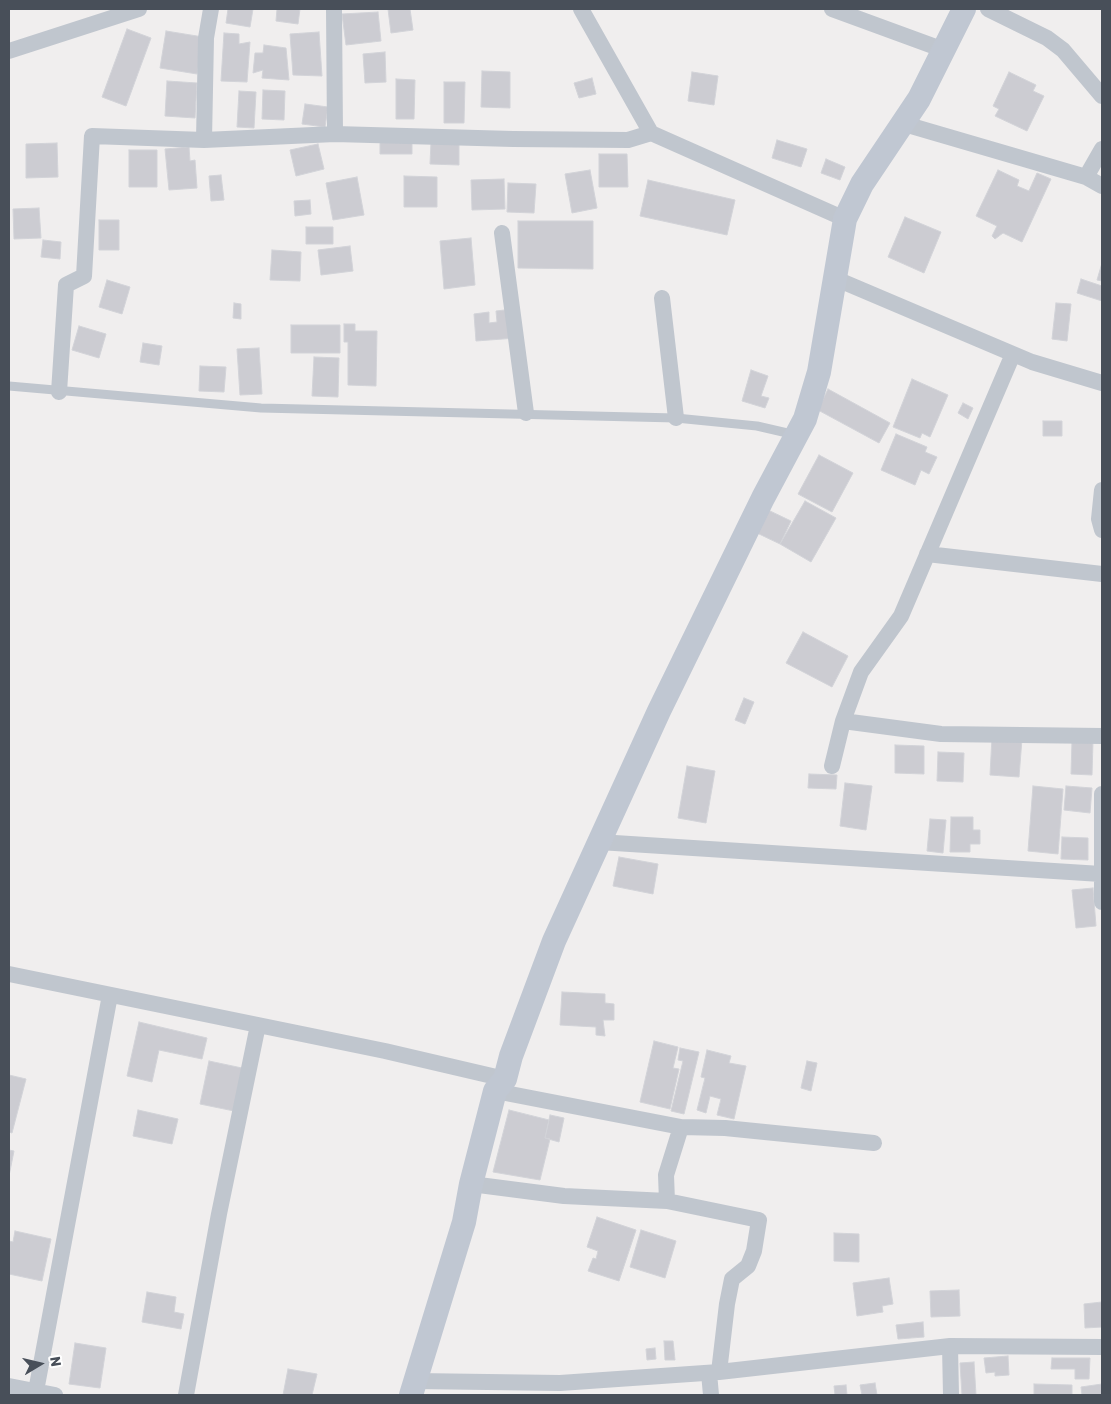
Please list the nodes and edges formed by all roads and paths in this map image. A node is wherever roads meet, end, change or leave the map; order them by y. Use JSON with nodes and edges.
{"nodes":[{"id":1,"x":139,"y":9,"type":"edge"},
{"id":2,"x":211,"y":9,"type":"edge"},
{"id":3,"x":334,"y":9,"type":"edge"},
{"id":4,"x":580,"y":9,"type":"edge"},
{"id":5,"x":832,"y":9,"type":"edge"},
{"id":6,"x":964,"y":9,"type":"edge"},
{"id":7,"x":988,"y":9,"type":"edge"},
{"id":8,"x":944,"y":50,"type":"junction"},
{"id":9,"x":9,"y":51,"type":"edge"},
{"id":10,"x":1102,"y":96,"type":"edge"},
{"id":11,"x":901,"y":124,"type":"junction"},
{"id":12,"x":651,"y":133,"type":"junction"},
{"id":13,"x":335,"y":134,"type":"junction"},
{"id":14,"x":204,"y":140,"type":"junction"},
{"id":15,"x":1102,"y":149,"type":"edge"},
{"id":16,"x":1086,"y":177,"type":"junction"},
{"id":17,"x":1102,"y":186,"type":"edge"},
{"id":18,"x":845,"y":219,"type":"junction"},
{"id":19,"x":502,"y":233,"type":"dead end"},
{"id":20,"x":834,"y":278,"type":"junction"},
{"id":21,"x":662,"y":298,"type":"dead end"},
{"id":22,"x":1013,"y":354,"type":"junction"},
{"id":23,"x":1102,"y":383,"type":"edge"},
{"id":24,"x":9,"y":386,"type":"edge"},
{"id":25,"x":59,"y":392,"type":"junction"},
{"id":26,"x":526,"y":413,"type":"junction"},
{"id":27,"x":676,"y":418,"type":"junction"},
{"id":28,"x":796,"y":436,"type":"junction"},
{"id":29,"x":1102,"y":490,"type":"edge"},
{"id":30,"x":1102,"y":530,"type":"edge"},
{"id":31,"x":927,"y":554,"type":"junction"},
{"id":32,"x":1102,"y":574,"type":"edge"},
{"id":33,"x":843,"y":721,"type":"junction"},
{"id":34,"x":1102,"y":736,"type":"edge"},
{"id":35,"x":832,"y":766,"type":"dead end"},
{"id":36,"x":1102,"y":794,"type":"edge"},
{"id":37,"x":599,"y":842,"type":"junction"},
{"id":38,"x":1101,"y":874,"type":"edge"},
{"id":39,"x":1102,"y":902,"type":"edge"},
{"id":40,"x":9,"y":974,"type":"edge"},
{"id":41,"x":110,"y":995,"type":"junction"},
{"id":42,"x":258,"y":1025,"type":"junction"},
{"id":43,"x":500,"y":1085,"type":"junction"},
{"id":44,"x":681,"y":1127,"type":"junction"},
{"id":45,"x":874,"y":1142,"type":"dead end"},
{"id":46,"x":471,"y":1184,"type":"junction"},
{"id":47,"x":667,"y":1202,"type":"junction"},
{"id":48,"x":950,"y":1346,"type":"junction"},
{"id":49,"x":1102,"y":1347,"type":"edge"},
{"id":50,"x":714,"y":1372,"type":"junction"},
{"id":51,"x":9,"y":1386,"type":"edge"},
{"id":52,"x":413,"y":1388,"type":"edge"},
{"id":53,"x":36,"y":1391,"type":"junction"},
{"id":54,"x":55,"y":1395,"type":"edge"},
{"id":55,"x":186,"y":1395,"type":"edge"},
{"id":56,"x":711,"y":1395,"type":"edge"},
{"id":57,"x":951,"y":1395,"type":"edge"}],
"edges":[{"from":1,"to":9,"type":"street"},
{"from":2,"to":14,"type":"street"},
{"from":3,"to":13,"type":"street"},
{"from":4,"to":12,"type":"street"},
{"from":5,"to":8,"type":"street"},
{"from":6,"to":8,"type":"street"},
{"from":7,"to":10,"type":"street"},
{"from":8,"to":11,"type":"street"},
{"from":11,"to":16,"type":"street"},
{"from":11,"to":18,"type":"street"},
{"from":12,"to":13,"type":"street"},
{"from":12,"to":18,"type":"street"},
{"from":13,"to":14,"type":"street"},
{"from":14,"to":25,"type":"street"},
{"from":15,"to":16,"type":"street"},
{"from":16,"to":17,"type":"street"},
{"from":18,"to":20,"type":"street"},
{"from":19,"to":26,"type":"street"},
{"from":20,"to":22,"type":"street"},
{"from":20,"to":28,"type":"street"},
{"from":21,"to":27,"type":"street"},
{"from":22,"to":23,"type":"street"},
{"from":22,"to":31,"type":"street"},
{"from":24,"to":25,"type":"lane"},
{"from":25,"to":26,"type":"lane"},
{"from":26,"to":27,"type":"lane"},
{"from":27,"to":28,"type":"lane"},
{"from":28,"to":37,"type":"street"},
{"from":29,"to":30,"type":"street"},
{"from":31,"to":32,"type":"street"},
{"from":31,"to":33,"type":"street"},
{"from":33,"to":34,"type":"street"},
{"from":33,"to":35,"type":"street"},
{"from":36,"to":38,"type":"street"},
{"from":37,"to":38,"type":"street"},
{"from":37,"to":43,"type":"street"},
{"from":38,"to":39,"type":"street"},
{"from":40,"to":41,"type":"street"},
{"from":41,"to":42,"type":"street"},
{"from":41,"to":53,"type":"street"},
{"from":42,"to":43,"type":"street"},
{"from":42,"to":55,"type":"street"},
{"from":43,"to":44,"type":"street"},
{"from":43,"to":46,"type":"street"},
{"from":44,"to":45,"type":"street"},
{"from":44,"to":47,"type":"street"},
{"from":46,"to":47,"type":"street"},
{"from":46,"to":52,"type":"street"},
{"from":47,"to":50,"type":"street"},
{"from":48,"to":49,"type":"street"},
{"from":48,"to":50,"type":"street"},
{"from":48,"to":57,"type":"street"},
{"from":50,"to":52,"type":"street"},
{"from":50,"to":56,"type":"street"},
{"from":51,"to":53,"type":"street"},
{"from":53,"to":54,"type":"street"}]}
